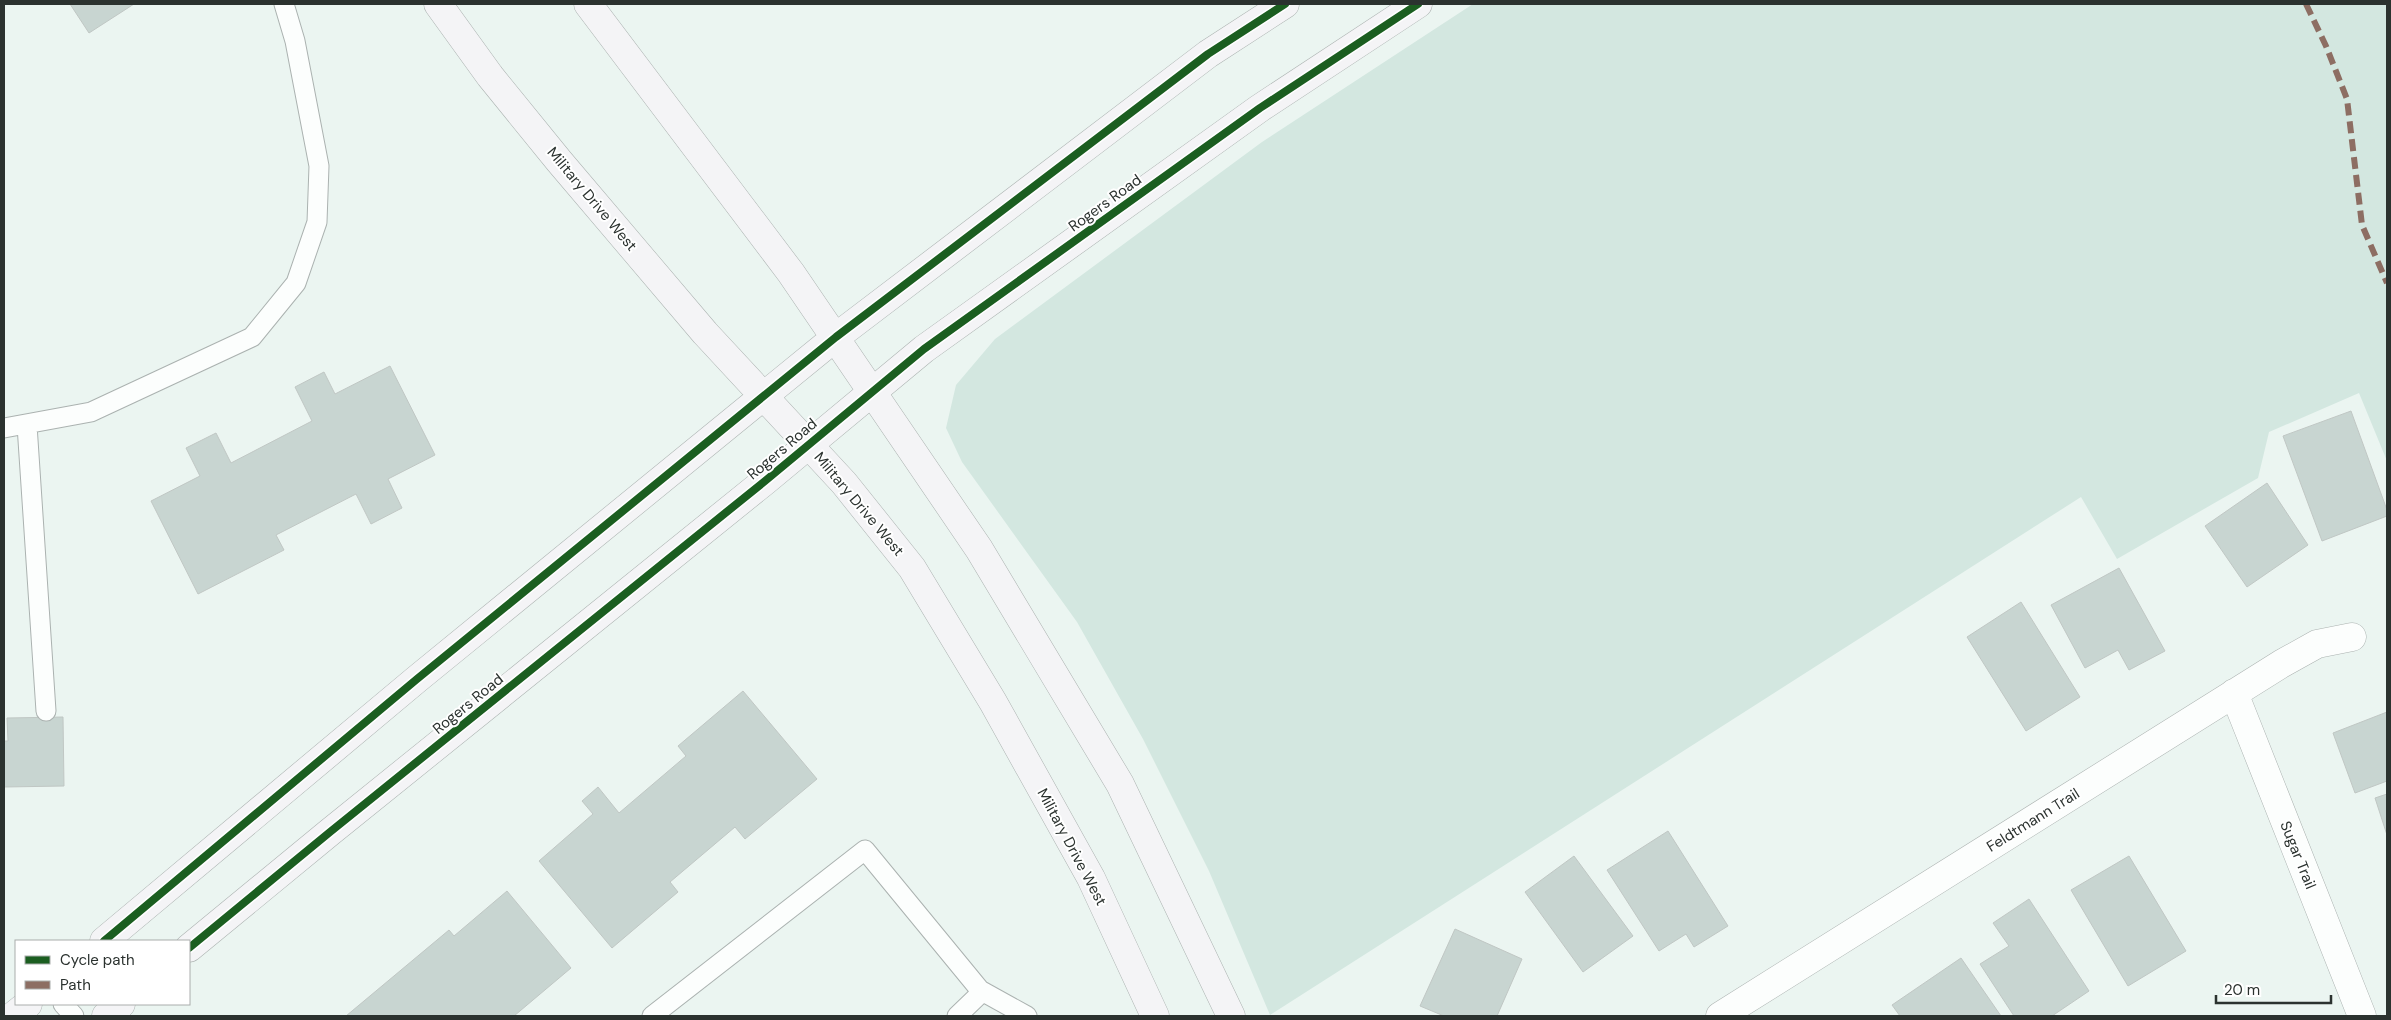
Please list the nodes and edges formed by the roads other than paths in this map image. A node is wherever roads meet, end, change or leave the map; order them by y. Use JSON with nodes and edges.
{"nodes":[{"id":1,"x":284,"y":4,"type":"edge"},
{"id":2,"x":438,"y":4,"type":"edge"},
{"id":3,"x":588,"y":4,"type":"edge"},
{"id":4,"x":1285,"y":4,"type":"edge"},
{"id":5,"x":1418,"y":4,"type":"edge"},
{"id":6,"x":836,"y":337,"type":"junction"},
{"id":7,"x":872,"y":392,"type":"junction"},
{"id":8,"x":765,"y":397,"type":"junction"},
{"id":9,"x":26,"y":425,"type":"junction"},
{"id":10,"x":4,"y":428,"type":"edge"},
{"id":11,"x":809,"y":444,"type":"junction"},
{"id":12,"x":2352,"y":637,"type":"dead end"},
{"id":13,"x":2234,"y":693,"type":"junction"},
{"id":14,"x":46,"y":711,"type":"dead end"},
{"id":15,"x":105,"y":940,"type":"edge"},
{"id":16,"x":190,"y":947,"type":"edge"},
{"id":17,"x":982,"y":992,"type":"junction"},
{"id":18,"x":27,"y":1005,"type":"edge"},
{"id":19,"x":64,"y":1005,"type":"edge"},
{"id":20,"x":120,"y":1005,"type":"edge"},
{"id":21,"x":13,"y":1016,"type":"edge"},
{"id":22,"x":74,"y":1016,"type":"edge"},
{"id":23,"x":106,"y":1016,"type":"edge"},
{"id":24,"x":652,"y":1016,"type":"edge"},
{"id":25,"x":957,"y":1016,"type":"edge"},
{"id":26,"x":1027,"y":1016,"type":"edge"},
{"id":27,"x":1155,"y":1016,"type":"edge"},
{"id":28,"x":1231,"y":1016,"type":"edge"},
{"id":29,"x":1720,"y":1016,"type":"edge"},
{"id":30,"x":2362,"y":1016,"type":"edge"}],
"edges":[{"from":1,"to":9,"type":"lane"},
{"from":2,"to":8,"type":"main road","name":"Military Drive West"},
{"from":3,"to":6,"type":"main road"},
{"from":4,"to":6,"type":"main road"},
{"from":5,"to":7,"type":"main road","name":"Rogers Road"},
{"from":6,"to":7,"type":"main road"},
{"from":6,"to":8,"type":"main road"},
{"from":7,"to":11,"type":"main road","name":"Rogers Road"},
{"from":7,"to":28,"type":"main road"},
{"from":8,"to":11,"type":"main road","name":"Military Drive West"},
{"from":8,"to":15,"type":"main road"},
{"from":9,"to":10,"type":"lane"},
{"from":9,"to":14,"type":"lane"},
{"from":11,"to":16,"type":"main road","name":"Rogers Road"},
{"from":11,"to":27,"type":"main road","name":"Military Drive West"},
{"from":12,"to":13,"type":"street","name":"Feldtmann Trail"},
{"from":13,"to":29,"type":"street","name":"Feldtmann Trail"},
{"from":13,"to":30,"type":"street","name":"Sugar Trail"},
{"from":17,"to":24,"type":"lane"},
{"from":17,"to":25,"type":"lane"},
{"from":17,"to":26,"type":"lane"},
{"from":18,"to":21,"type":"main road"},
{"from":19,"to":22,"type":"lane"},
{"from":20,"to":23,"type":"main road"}]}
